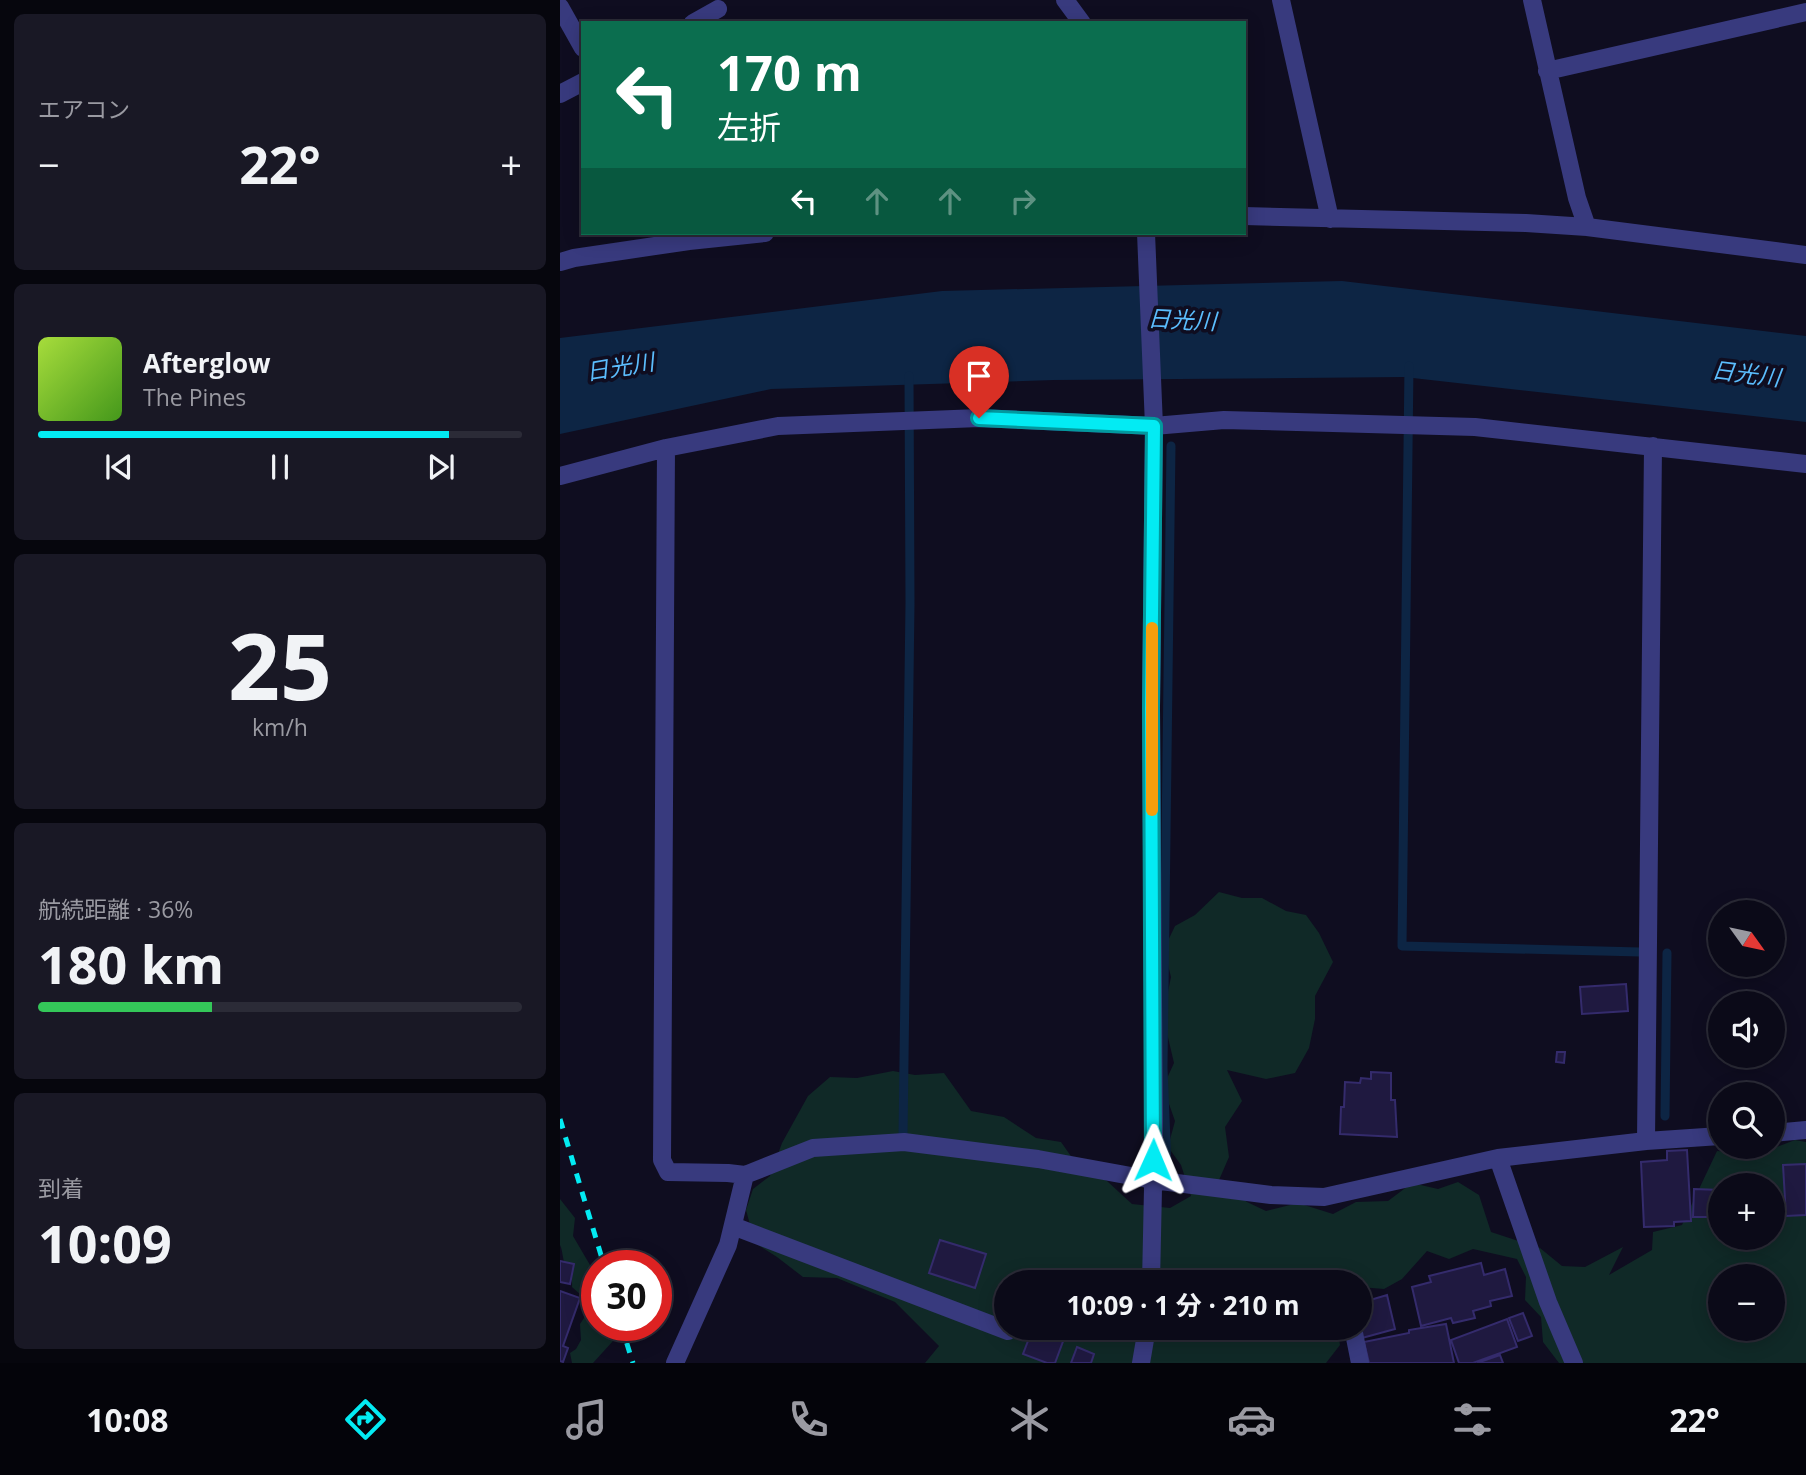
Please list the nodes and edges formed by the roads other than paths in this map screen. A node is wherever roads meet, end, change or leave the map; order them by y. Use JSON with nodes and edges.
{"nodes":[{"id":1,"x":1065,"y":0,"type":"edge"},
{"id":2,"x":1281,"y":0,"type":"edge"},
{"id":3,"x":1532,"y":0,"type":"edge"},
{"id":4,"x":560,"y":7,"type":"edge"},
{"id":5,"x":718,"y":9,"type":"dead end"},
{"id":6,"x":1794,"y":9,"type":"edge"},
{"id":7,"x":696,"y":21,"type":"edge"},
{"id":8,"x":1081,"y":21,"type":"edge"},
{"id":9,"x":581,"y":44,"type":"edge"},
{"id":10,"x":1547,"y":71,"type":"junction"},
{"id":11,"x":581,"y":83,"type":"edge"},
{"id":12,"x":560,"y":94,"type":"edge"},
{"id":13,"x":1246,"y":216,"type":"edge"},
{"id":14,"x":1330,"y":219,"type":"junction"},
{"id":15,"x":1587,"y":227,"type":"junction"},
{"id":16,"x":726,"y":235,"type":"edge"},
{"id":17,"x":1146,"y":235,"type":"edge"},
{"id":18,"x":687,"y":237,"type":"edge"},
{"id":19,"x":1806,"y":255,"type":"edge"},
{"id":20,"x":565,"y":260,"type":"edge"},
{"id":21,"x":1154,"y":421,"type":"junction"},
{"id":22,"x":1653,"y":446,"type":"junction"},
{"id":23,"x":666,"y":448,"type":"junction"},
{"id":24,"x":1806,"y":464,"type":"edge"},
{"id":25,"x":560,"y":476,"type":"edge"},
{"id":26,"x":1806,"y":1130,"type":"edge"},
{"id":27,"x":1785,"y":1132,"type":"edge"},
{"id":28,"x":1708,"y":1137,"type":"edge"},
{"id":29,"x":1646,"y":1141,"type":"junction"},
{"id":30,"x":1498,"y":1158,"type":"junction"},
{"id":31,"x":745,"y":1175,"type":"junction"},
{"id":32,"x":1153,"y":1180,"type":"junction"},
{"id":33,"x":733,"y":1226,"type":"junction"},
{"id":34,"x":1151,"y":1270,"type":"edge"},
{"id":35,"x":994,"y":1326,"type":"edge"},
{"id":36,"x":1145,"y":1340,"type":"edge"},
{"id":37,"x":1355,"y":1340,"type":"edge"},
{"id":38,"x":674,"y":1363,"type":"edge"},
{"id":39,"x":1141,"y":1363,"type":"edge"},
{"id":40,"x":1360,"y":1363,"type":"edge"},
{"id":41,"x":1574,"y":1363,"type":"edge"}],
"edges":[{"from":1,"to":8,"type":"street"},
{"from":2,"to":14,"type":"street"},
{"from":3,"to":10,"type":"street"},
{"from":4,"to":9,"type":"street"},
{"from":5,"to":7,"type":"street"},
{"from":6,"to":10,"type":"street"},
{"from":10,"to":15,"type":"street"},
{"from":11,"to":12,"type":"street"},
{"from":13,"to":14,"type":"street"},
{"from":14,"to":15,"type":"street"},
{"from":15,"to":19,"type":"street"},
{"from":16,"to":18,"type":"street"},
{"from":17,"to":21,"type":"street"},
{"from":18,"to":20,"type":"street"},
{"from":21,"to":22,"type":"street"},
{"from":21,"to":23,"type":"street"},
{"from":21,"to":32,"type":"street"},
{"from":22,"to":24,"type":"street"},
{"from":22,"to":29,"type":"street"},
{"from":23,"to":25,"type":"street"},
{"from":23,"to":31,"type":"street"},
{"from":26,"to":27,"type":"street"},
{"from":28,"to":29,"type":"street"},
{"from":29,"to":30,"type":"street"},
{"from":30,"to":32,"type":"street"},
{"from":30,"to":41,"type":"street"},
{"from":31,"to":32,"type":"street"},
{"from":31,"to":33,"type":"street"},
{"from":32,"to":34,"type":"street"},
{"from":33,"to":35,"type":"street"},
{"from":33,"to":38,"type":"street"},
{"from":36,"to":39,"type":"street"},
{"from":37,"to":40,"type":"street"}]}
